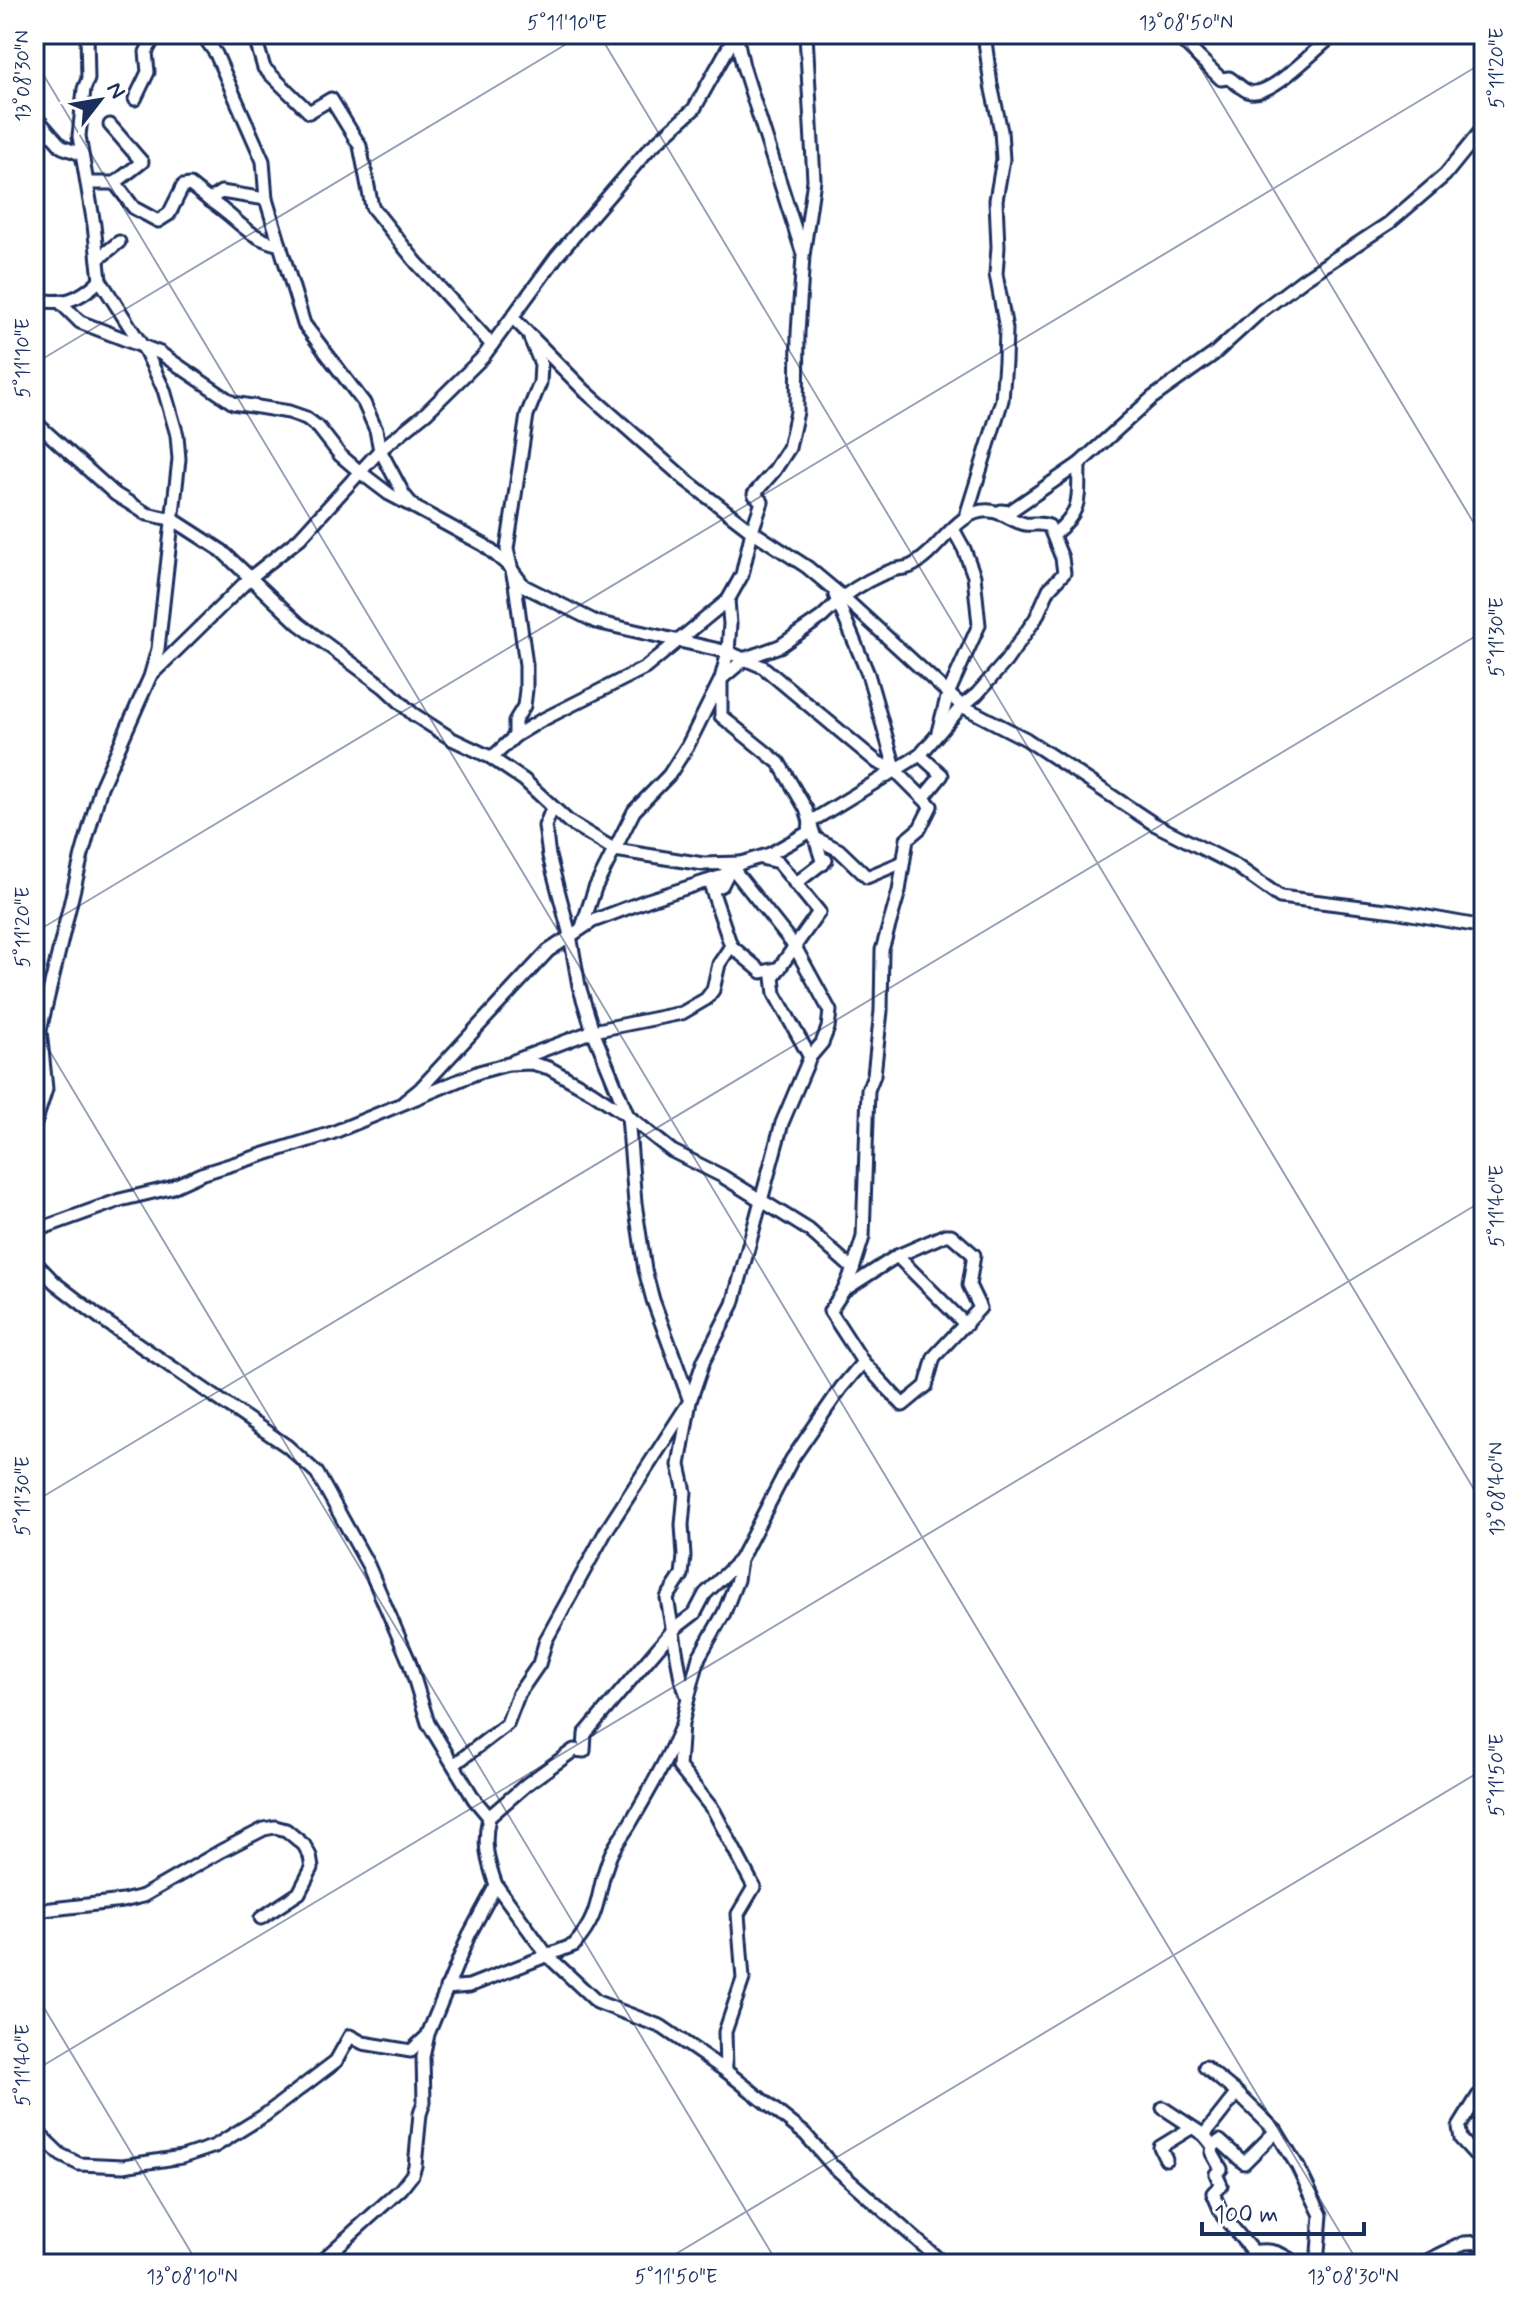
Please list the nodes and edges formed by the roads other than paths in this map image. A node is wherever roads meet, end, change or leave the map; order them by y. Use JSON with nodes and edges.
{"nodes":[{"id":1,"x":87,"y":34,"type":"edge"},
{"id":2,"x":151,"y":34,"type":"edge"},
{"id":3,"x":202,"y":34,"type":"edge"},
{"id":4,"x":245,"y":34,"type":"edge"},
{"id":5,"x":736,"y":34,"type":"edge"},
{"id":6,"x":806,"y":34,"type":"edge"},
{"id":7,"x":984,"y":34,"type":"edge"},
{"id":8,"x":1175,"y":34,"type":"edge"},
{"id":9,"x":1335,"y":34,"type":"edge"},
{"id":10,"x":135,"y":99,"type":"dead end"},
{"id":11,"x":34,"y":115,"type":"edge"},
{"id":12,"x":110,"y":125,"type":"dead end"},
{"id":13,"x":1484,"y":127,"type":"edge"},
{"id":14,"x":81,"y":154,"type":"junction"},
{"id":15,"x":87,"y":183,"type":"junction"},
{"id":16,"x":115,"y":183,"type":"junction"},
{"id":17,"x":266,"y":199,"type":"junction"},
{"id":18,"x":209,"y":200,"type":"junction"},
{"id":19,"x":119,"y":242,"type":"dead end"},
{"id":20,"x":280,"y":245,"type":"junction"},
{"id":21,"x":803,"y":256,"type":"junction"},
{"id":22,"x":98,"y":259,"type":"junction"},
{"id":23,"x":100,"y":280,"type":"junction"},
{"id":24,"x":34,"y":300,"type":"edge"},
{"id":25,"x":60,"y":302,"type":"junction"},
{"id":26,"x":513,"y":318,"type":"junction"},
{"id":27,"x":526,"y":331,"type":"junction"},
{"id":28,"x":492,"y":345,"type":"junction"},
{"id":29,"x":142,"y":346,"type":"junction"},
{"id":30,"x":34,"y":421,"type":"edge"},
{"id":31,"x":380,"y":450,"type":"junction"},
{"id":32,"x":1079,"y":464,"type":"junction"},
{"id":33,"x":360,"y":472,"type":"junction"},
{"id":34,"x":414,"y":507,"type":"junction"},
{"id":35,"x":992,"y":511,"type":"junction"},
{"id":36,"x":965,"y":517,"type":"junction"},
{"id":37,"x":174,"y":520,"type":"junction"},
{"id":38,"x":953,"y":529,"type":"junction"},
{"id":39,"x":752,"y":531,"type":"junction"},
{"id":40,"x":1054,"y":534,"type":"junction"},
{"id":41,"x":509,"y":566,"type":"junction"},
{"id":42,"x":251,"y":577,"type":"junction"},
{"id":43,"x":838,"y":596,"type":"junction"},
{"id":44,"x":728,"y":600,"type":"junction"},
{"id":45,"x":677,"y":640,"type":"junction"},
{"id":46,"x":728,"y":652,"type":"junction"},
{"id":47,"x":746,"y":658,"type":"junction"},
{"id":48,"x":150,"y":677,"type":"junction"},
{"id":49,"x":721,"y":679,"type":"junction"},
{"id":50,"x":948,"y":694,"type":"junction"},
{"id":51,"x":962,"y":706,"type":"junction"},
{"id":52,"x":937,"y":734,"type":"junction"},
{"id":53,"x":515,"y":736,"type":"junction"},
{"id":54,"x":920,"y":755,"type":"junction"},
{"id":55,"x":490,"y":757,"type":"junction"},
{"id":56,"x":896,"y":771,"type":"junction"},
{"id":57,"x":924,"y":797,"type":"junction"},
{"id":58,"x":552,"y":809,"type":"junction"},
{"id":59,"x":812,"y":831,"type":"junction"},
{"id":60,"x":833,"y":849,"type":"junction"},
{"id":61,"x":615,"y":850,"type":"junction"},
{"id":62,"x":903,"y":862,"type":"junction"},
{"id":63,"x":823,"y":864,"type":"junction"},
{"id":64,"x":734,"y":868,"type":"junction"},
{"id":65,"x":795,"y":884,"type":"junction"},
{"id":66,"x":582,"y":927,"type":"junction"},
{"id":67,"x":1484,"y":927,"type":"edge"},
{"id":68,"x":570,"y":935,"type":"junction"},
{"id":69,"x":731,"y":946,"type":"junction"},
{"id":70,"x":795,"y":947,"type":"junction"},
{"id":71,"x":780,"y":968,"type":"junction"},
{"id":72,"x":593,"y":1031,"type":"junction"},
{"id":73,"x":810,"y":1057,"type":"junction"},
{"id":74,"x":508,"y":1064,"type":"junction"},
{"id":75,"x":404,"y":1102,"type":"junction"},
{"id":76,"x":628,"y":1116,"type":"junction"},
{"id":77,"x":34,"y":1127,"type":"edge"},
{"id":78,"x":762,"y":1203,"type":"junction"},
{"id":79,"x":34,"y":1231,"type":"edge"},
{"id":80,"x":897,"y":1256,"type":"junction"},
{"id":81,"x":34,"y":1261,"type":"edge"},
{"id":82,"x":853,"y":1269,"type":"junction"},
{"id":83,"x":844,"y":1290,"type":"junction"},
{"id":84,"x":966,"y":1325,"type":"junction"},
{"id":85,"x":863,"y":1362,"type":"junction"},
{"id":86,"x":690,"y":1401,"type":"junction"},
{"id":87,"x":740,"y":1560,"type":"junction"},
{"id":88,"x":673,"y":1630,"type":"junction"},
{"id":89,"x":688,"y":1698,"type":"junction"},
{"id":90,"x":682,"y":1724,"type":"junction"},
{"id":91,"x":455,"y":1764,"type":"junction"},
{"id":92,"x":489,"y":1817,"type":"junction"},
{"id":93,"x":496,"y":1885,"type":"junction"},
{"id":94,"x":34,"y":1911,"type":"edge"},
{"id":95,"x":261,"y":1918,"type":"dead end"},
{"id":96,"x":547,"y":1955,"type":"junction"},
{"id":97,"x":446,"y":1988,"type":"junction"},
{"id":98,"x":428,"y":2034,"type":"junction"},
{"id":99,"x":1205,"y":2067,"type":"dead end"},
{"id":100,"x":726,"y":2071,"type":"junction"},
{"id":101,"x":1237,"y":2093,"type":"junction"},
{"id":102,"x":1478,"y":2096,"type":"dead end"},
{"id":103,"x":1163,"y":2108,"type":"dead end"},
{"id":104,"x":1191,"y":2128,"type":"junction"},
{"id":105,"x":34,"y":2129,"type":"edge"},
{"id":106,"x":1276,"y":2131,"type":"junction"},
{"id":107,"x":1204,"y":2135,"type":"junction"},
{"id":108,"x":1213,"y":2146,"type":"junction"},
{"id":109,"x":1166,"y":2159,"type":"dead end"},
{"id":110,"x":1484,"y":2164,"type":"edge"},
{"id":111,"x":1484,"y":2242,"type":"edge"},
{"id":112,"x":318,"y":2264,"type":"edge"},
{"id":113,"x":944,"y":2264,"type":"edge"},
{"id":114,"x":1297,"y":2264,"type":"edge"},
{"id":115,"x":1317,"y":2264,"type":"edge"},
{"id":116,"x":1421,"y":2264,"type":"edge"}],
"edges":[{"from":1,"to":14,"type":"street"},
{"from":2,"to":10,"type":"street"},
{"from":3,"to":17,"type":"street"},
{"from":4,"to":28,"type":"street"},
{"from":5,"to":21,"type":"street"},
{"from":5,"to":26,"type":"street"},
{"from":6,"to":21,"type":"street"},
{"from":7,"to":36,"type":"street"},
{"from":8,"to":9,"type":"street"},
{"from":11,"to":14,"type":"street"},
{"from":12,"to":16,"type":"street"},
{"from":13,"to":32,"type":"street"},
{"from":14,"to":15,"type":"street"},
{"from":15,"to":16,"type":"street"},
{"from":15,"to":22,"type":"street"},
{"from":16,"to":18,"type":"street"},
{"from":17,"to":18,"type":"street"},
{"from":17,"to":20,"type":"street"},
{"from":18,"to":20,"type":"street"},
{"from":19,"to":22,"type":"street"},
{"from":20,"to":31,"type":"street"},
{"from":21,"to":39,"type":"street"},
{"from":22,"to":23,"type":"street"},
{"from":23,"to":25,"type":"street"},
{"from":23,"to":29,"type":"street"},
{"from":24,"to":25,"type":"street"},
{"from":25,"to":29,"type":"street"},
{"from":26,"to":27,"type":"street"},
{"from":26,"to":28,"type":"street"},
{"from":27,"to":39,"type":"street"},
{"from":27,"to":41,"type":"street"},
{"from":28,"to":31,"type":"street"},
{"from":29,"to":33,"type":"street"},
{"from":29,"to":37,"type":"street"},
{"from":30,"to":37,"type":"street"},
{"from":31,"to":33,"type":"street"},
{"from":31,"to":34,"type":"street"},
{"from":32,"to":35,"type":"street"},
{"from":32,"to":40,"type":"street"},
{"from":33,"to":34,"type":"street"},
{"from":33,"to":42,"type":"street"},
{"from":34,"to":41,"type":"street"},
{"from":35,"to":36,"type":"street"},
{"from":35,"to":40,"type":"street"},
{"from":36,"to":38,"type":"street"},
{"from":37,"to":42,"type":"street"},
{"from":37,"to":48,"type":"street"},
{"from":38,"to":43,"type":"street"},
{"from":38,"to":50,"type":"street"},
{"from":39,"to":43,"type":"street"},
{"from":39,"to":44,"type":"street"},
{"from":40,"to":51,"type":"street"},
{"from":41,"to":45,"type":"street"},
{"from":41,"to":53,"type":"street"},
{"from":42,"to":48,"type":"street"},
{"from":42,"to":55,"type":"street"},
{"from":43,"to":47,"type":"street"},
{"from":43,"to":50,"type":"street"},
{"from":43,"to":56,"type":"street"},
{"from":44,"to":45,"type":"street"},
{"from":44,"to":46,"type":"street"},
{"from":45,"to":46,"type":"street"},
{"from":45,"to":53,"type":"street"},
{"from":46,"to":47,"type":"street"},
{"from":46,"to":49,"type":"street"},
{"from":47,"to":49,"type":"street"},
{"from":47,"to":56,"type":"street"},
{"from":48,"to":77,"type":"street"},
{"from":49,"to":59,"type":"street"},
{"from":49,"to":61,"type":"street"},
{"from":50,"to":51,"type":"street"},
{"from":50,"to":52,"type":"street"},
{"from":51,"to":52,"type":"street"},
{"from":51,"to":67,"type":"street"},
{"from":52,"to":54,"type":"street"},
{"from":53,"to":55,"type":"street"},
{"from":54,"to":56,"type":"street"},
{"from":54,"to":57,"type":"street"},
{"from":55,"to":58,"type":"street"},
{"from":56,"to":57,"type":"street"},
{"from":56,"to":59,"type":"street"},
{"from":57,"to":62,"type":"street"},
{"from":58,"to":61,"type":"street"},
{"from":58,"to":68,"type":"street"},
{"from":59,"to":60,"type":"street"},
{"from":59,"to":63,"type":"street"},
{"from":59,"to":64,"type":"street"},
{"from":60,"to":62,"type":"street"},
{"from":60,"to":63,"type":"street"},
{"from":61,"to":64,"type":"street"},
{"from":61,"to":66,"type":"street"},
{"from":62,"to":82,"type":"street"},
{"from":63,"to":65,"type":"street"},
{"from":64,"to":65,"type":"street"},
{"from":64,"to":66,"type":"street"},
{"from":64,"to":69,"type":"street"},
{"from":64,"to":70,"type":"street"},
{"from":65,"to":70,"type":"street"},
{"from":66,"to":68,"type":"street"},
{"from":68,"to":72,"type":"street"},
{"from":68,"to":75,"type":"street"},
{"from":69,"to":71,"type":"street"},
{"from":69,"to":72,"type":"street"},
{"from":70,"to":71,"type":"street"},
{"from":70,"to":73,"type":"street"},
{"from":71,"to":73,"type":"street"},
{"from":72,"to":74,"type":"street"},
{"from":72,"to":76,"type":"street"},
{"from":73,"to":78,"type":"street"},
{"from":74,"to":75,"type":"street"},
{"from":74,"to":76,"type":"street"},
{"from":75,"to":79,"type":"street"},
{"from":76,"to":78,"type":"street"},
{"from":76,"to":86,"type":"street"},
{"from":78,"to":82,"type":"street"},
{"from":78,"to":86,"type":"street"},
{"from":80,"to":83,"type":"street"},
{"from":80,"to":84,"type":"street"},
{"from":80,"to":84,"type":"street"},
{"from":81,"to":91,"type":"street"},
{"from":82,"to":83,"type":"street"},
{"from":83,"to":85,"type":"street"},
{"from":84,"to":85,"type":"street"},
{"from":85,"to":87,"type":"street"},
{"from":86,"to":88,"type":"street"},
{"from":86,"to":91,"type":"street"},
{"from":87,"to":88,"type":"street"},
{"from":87,"to":89,"type":"street"},
{"from":88,"to":89,"type":"street"},
{"from":88,"to":92,"type":"street"},
{"from":89,"to":90,"type":"street"},
{"from":90,"to":96,"type":"street"},
{"from":90,"to":100,"type":"street"},
{"from":91,"to":92,"type":"street"},
{"from":92,"to":93,"type":"street"},
{"from":93,"to":96,"type":"street"},
{"from":93,"to":97,"type":"street"},
{"from":94,"to":95,"type":"street"},
{"from":96,"to":97,"type":"street"},
{"from":96,"to":100,"type":"street"},
{"from":97,"to":98,"type":"street"},
{"from":98,"to":105,"type":"street"},
{"from":98,"to":112,"type":"street"},
{"from":99,"to":101,"type":"street"},
{"from":100,"to":113,"type":"street"},
{"from":101,"to":106,"type":"street"},
{"from":101,"to":107,"type":"street"},
{"from":102,"to":110,"type":"street"},
{"from":103,"to":104,"type":"street"},
{"from":104,"to":107,"type":"street"},
{"from":104,"to":109,"type":"street"},
{"from":106,"to":108,"type":"street"},
{"from":106,"to":115,"type":"street"},
{"from":107,"to":108,"type":"street"},
{"from":108,"to":114,"type":"street"},
{"from":111,"to":116,"type":"street"}]}
